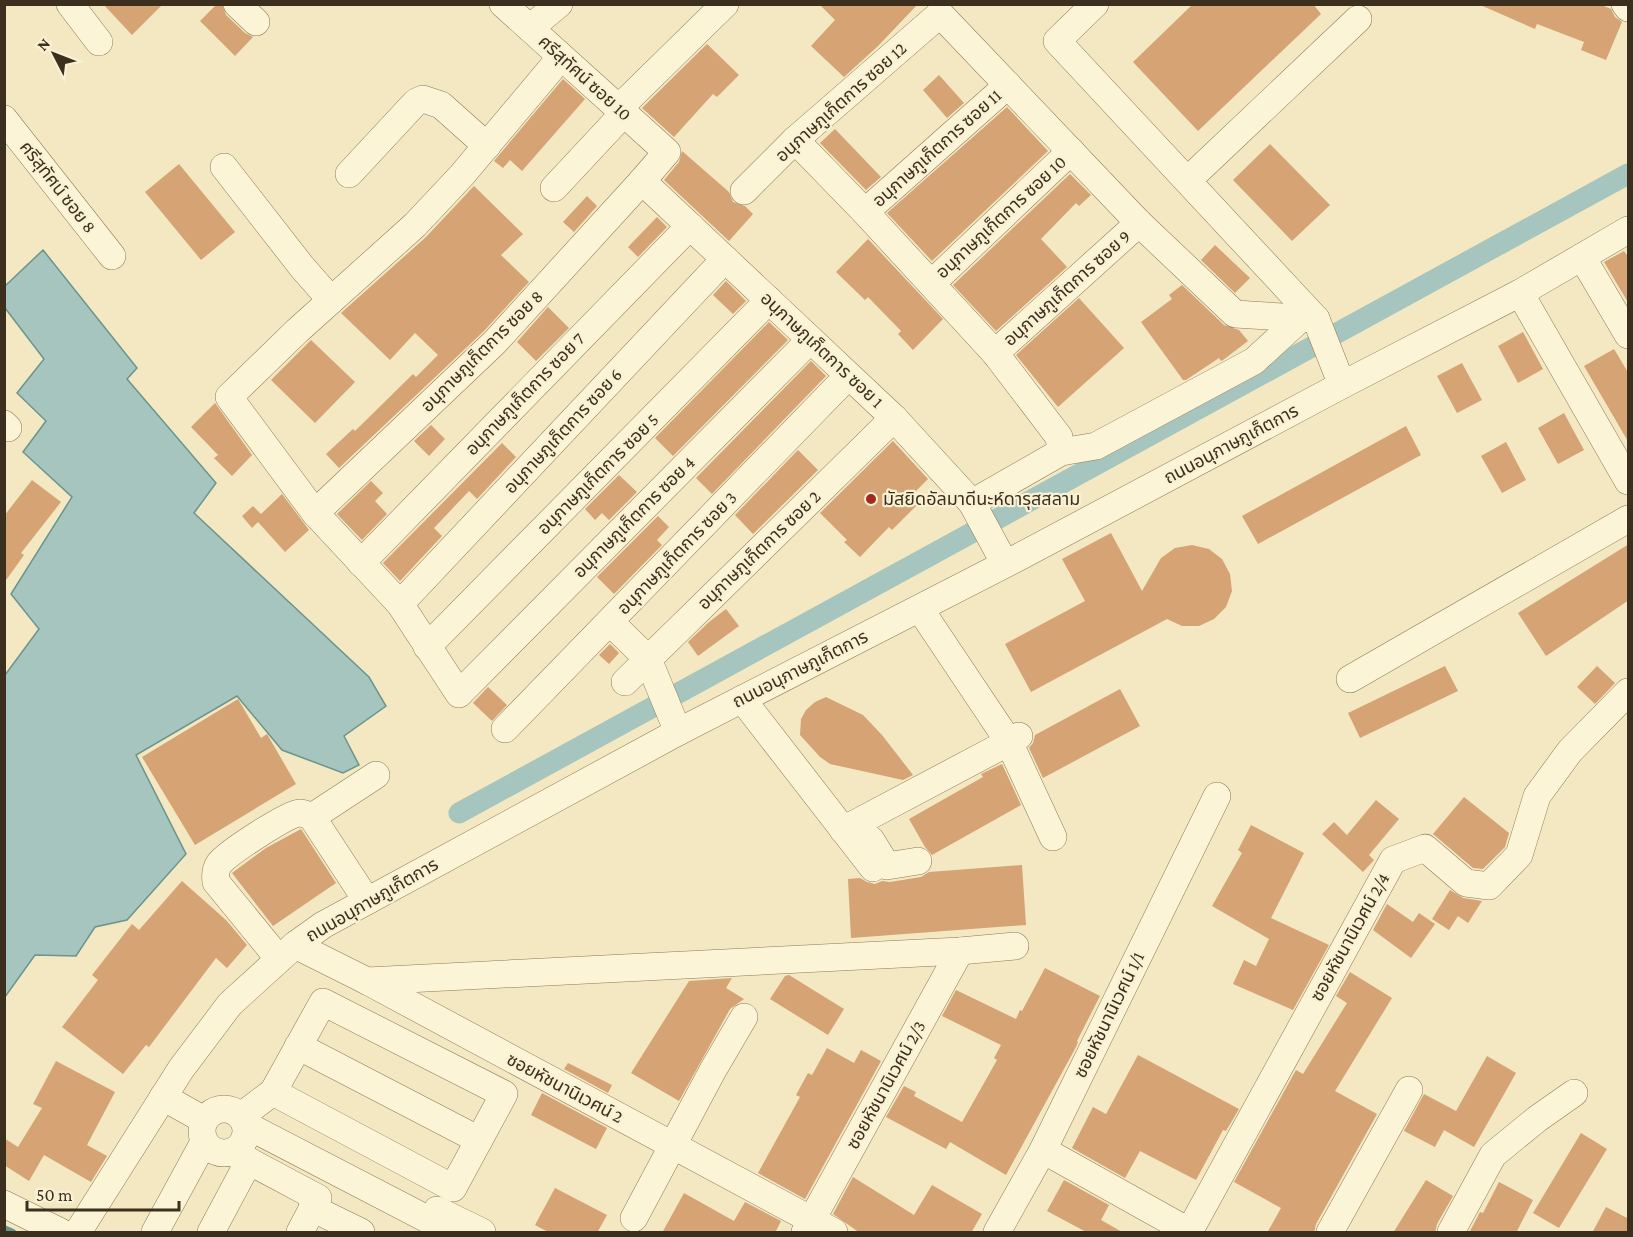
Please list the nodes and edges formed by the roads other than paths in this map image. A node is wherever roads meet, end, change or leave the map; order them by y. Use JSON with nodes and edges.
{"nodes":[{"id":1,"x":70,"y":4,"type":"edge"},
{"id":2,"x":504,"y":4,"type":"edge"},
{"id":3,"x":559,"y":4,"type":"edge"},
{"id":4,"x":725,"y":4,"type":"edge"},
{"id":5,"x":1095,"y":4,"type":"edge"},
{"id":6,"x":1625,"y":4,"type":"edge"},
{"id":7,"x":1629,"y":8,"type":"edge"},
{"id":8,"x":1358,"y":19,"type":"dead end"},
{"id":9,"x":530,"y":28,"type":"junction"},
{"id":10,"x":99,"y":42,"type":"dead end"},
{"id":11,"x":561,"y":57,"type":"junction"},
{"id":12,"x":1008,"y":85,"type":"junction"},
{"id":13,"x":622,"y":111,"type":"junction"},
{"id":14,"x":4,"y":119,"type":"edge"},
{"id":15,"x":795,"y":140,"type":"junction"},
{"id":16,"x":486,"y":146,"type":"junction"},
{"id":17,"x":1071,"y":151,"type":"junction"},
{"id":18,"x":224,"y":167,"type":"dead end"},
{"id":19,"x":349,"y":174,"type":"dead end"},
{"id":20,"x":1188,"y":180,"type":"junction"},
{"id":21,"x":642,"y":181,"type":"junction"},
{"id":22,"x":554,"y":188,"type":"dead end"},
{"id":23,"x":744,"y":191,"type":"dead end"},
{"id":24,"x":865,"y":212,"type":"junction"},
{"id":25,"x":1140,"y":224,"type":"junction"},
{"id":26,"x":690,"y":226,"type":"junction"},
{"id":27,"x":1629,"y":230,"type":"edge"},
{"id":28,"x":112,"y":256,"type":"dead end"},
{"id":29,"x":1582,"y":257,"type":"junction"},
{"id":30,"x":725,"y":259,"type":"junction"},
{"id":31,"x":932,"y":283,"type":"junction"},
{"id":32,"x":1520,"y":293,"type":"junction"},
{"id":33,"x":332,"y":300,"type":"junction"},
{"id":34,"x":769,"y":300,"type":"junction"},
{"id":35,"x":1308,"y":318,"type":"junction"},
{"id":36,"x":1629,"y":335,"type":"edge"},
{"id":37,"x":810,"y":340,"type":"junction"},
{"id":38,"x":995,"y":353,"type":"junction"},
{"id":39,"x":848,"y":376,"type":"junction"},
{"id":40,"x":1342,"y":385,"type":"junction"},
{"id":41,"x":894,"y":418,"type":"junction"},
{"id":42,"x":1061,"y":452,"type":"junction"},
{"id":43,"x":1629,"y":481,"type":"edge"},
{"id":44,"x":972,"y":502,"type":"junction"},
{"id":45,"x":315,"y":513,"type":"junction"},
{"id":46,"x":1629,"y":519,"type":"edge"},
{"id":47,"x":361,"y":563,"type":"junction"},
{"id":48,"x":1005,"y":564,"type":"junction"},
{"id":49,"x":400,"y":604,"type":"junction"},
{"id":50,"x":920,"y":609,"type":"junction"},
{"id":51,"x":610,"y":622,"type":"junction"},
{"id":52,"x":428,"y":647,"type":"junction"},
{"id":53,"x":648,"y":659,"type":"junction"},
{"id":54,"x":1350,"y":679,"type":"dead end"},
{"id":55,"x":625,"y":682,"type":"dead end"},
{"id":56,"x":1629,"y":692,"type":"edge"},
{"id":57,"x":742,"y":699,"type":"junction"},
{"id":58,"x":505,"y":729,"type":"dead end"},
{"id":59,"x":678,"y":732,"type":"junction"},
{"id":60,"x":1014,"y":739,"type":"junction"},
{"id":61,"x":376,"y":775,"type":"dead end"},
{"id":62,"x":1217,"y":796,"type":"dead end"},
{"id":63,"x":312,"y":817,"type":"junction"},
{"id":64,"x":851,"y":826,"type":"junction"},
{"id":65,"x":1053,"y":837,"type":"dead end"},
{"id":66,"x":918,"y":861,"type":"dead end"},
{"id":67,"x":873,"y":868,"type":"dead end"},
{"id":68,"x":367,"y":901,"type":"junction"},
{"id":69,"x":1015,"y":946,"type":"dead end"},
{"id":70,"x":960,"y":951,"type":"junction"},
{"id":71,"x":287,"y":952,"type":"junction"},
{"id":72,"x":367,"y":981,"type":"junction"},
{"id":73,"x":744,"y":1017,"type":"dead end"},
{"id":74,"x":298,"y":1046,"type":"junction"},
{"id":75,"x":1409,"y":1090,"type":"dead end"},
{"id":76,"x":273,"y":1092,"type":"junction"},
{"id":77,"x":1574,"y":1093,"type":"dead end"},
{"id":78,"x":163,"y":1097,"type":"junction"},
{"id":79,"x":243,"y":1120,"type":"junction"},
{"id":80,"x":204,"y":1131,"type":"junction"},
{"id":81,"x":479,"y":1140,"type":"junction"},
{"id":82,"x":673,"y":1145,"type":"junction"},
{"id":83,"x":1043,"y":1150,"type":"junction"},
{"id":84,"x":241,"y":1156,"type":"junction"},
{"id":85,"x":314,"y":1161,"type":"junction"},
{"id":86,"x":4,"y":1204,"type":"edge"},
{"id":87,"x":312,"y":1208,"type":"junction"},
{"id":88,"x":634,"y":1218,"type":"dead end"},
{"id":89,"x":808,"y":1226,"type":"edge"},
{"id":90,"x":1190,"y":1232,"type":"edge"},
{"id":91,"x":61,"y":1233,"type":"edge"},
{"id":92,"x":78,"y":1233,"type":"edge"},
{"id":93,"x":155,"y":1233,"type":"edge"},
{"id":94,"x":211,"y":1233,"type":"edge"},
{"id":95,"x":300,"y":1233,"type":"edge"},
{"id":96,"x":361,"y":1233,"type":"edge"},
{"id":97,"x":452,"y":1233,"type":"edge"},
{"id":98,"x":482,"y":1233,"type":"edge"},
{"id":99,"x":834,"y":1233,"type":"edge"},
{"id":100,"x":997,"y":1233,"type":"edge"},
{"id":101,"x":1330,"y":1233,"type":"edge"},
{"id":102,"x":1451,"y":1233,"type":"edge"}],
"edges":[{"from":1,"to":10,"type":"street"},
{"from":2,"to":9,"type":"street","name":"ศรีสุทัศน์ ซอย 10"},
{"from":3,"to":9,"type":"street"},
{"from":4,"to":13,"type":"street"},
{"from":5,"to":20,"type":"street"},
{"from":6,"to":7,"type":"street"},
{"from":8,"to":20,"type":"street"},
{"from":9,"to":11,"type":"street","name":"ศรีสุทัศน์ ซอย 10"},
{"from":11,"to":13,"type":"street","name":"ศรีสุทัศน์ ซอย 10"},
{"from":11,"to":16,"type":"street"},
{"from":12,"to":15,"type":"street","name":"อนุภาษภูเก็ตการ ซอย 12"},
{"from":12,"to":17,"type":"street"},
{"from":12,"to":24,"type":"street","name":"อนุภาษภูเก็ตการ ซอย 11"},
{"from":13,"to":21,"type":"street","name":"ศรีสุทัศน์ ซอย 10"},
{"from":13,"to":22,"type":"street"},
{"from":14,"to":28,"type":"street","name":"ศรีสุทัศน์ ซอย 8"},
{"from":15,"to":23,"type":"street","name":"อนุภาษภูเก็ตการ ซอย 12"},
{"from":15,"to":24,"type":"street"},
{"from":16,"to":19,"type":"street"},
{"from":16,"to":33,"type":"street"},
{"from":17,"to":25,"type":"street"},
{"from":17,"to":31,"type":"street","name":"อนุภาษภูเก็ตการ ซอย 10"},
{"from":18,"to":33,"type":"street"},
{"from":20,"to":35,"type":"street"},
{"from":21,"to":26,"type":"street","name":"อนุภาษภูเก็ตการ ซอย 1"},
{"from":21,"to":45,"type":"street","name":"อนุภาษภูเก็ตการ ซอย 8"},
{"from":24,"to":31,"type":"street"},
{"from":25,"to":35,"type":"street"},
{"from":25,"to":38,"type":"street","name":"อนุภาษภูเก็ตการ ซอย 9"},
{"from":26,"to":30,"type":"street","name":"อนุภาษภูเก็ตการ ซอย 1"},
{"from":26,"to":47,"type":"street","name":"อนุภาษภูเก็ตการ ซอย 7"},
{"from":27,"to":29,"type":"street","name":"ถนนอนุภาษภูเก็ตการ"},
{"from":29,"to":32,"type":"street","name":"ถนนอนุภาษภูเก็ตการ"},
{"from":29,"to":36,"type":"street"},
{"from":30,"to":34,"type":"street","name":"อนุภาษภูเก็ตการ ซอย 1"},
{"from":30,"to":49,"type":"street","name":"อนุภาษภูเก็ตการ ซอย 6"},
{"from":31,"to":38,"type":"street"},
{"from":32,"to":40,"type":"street","name":"ถนนอนุภาษภูเก็ตการ"},
{"from":32,"to":43,"type":"street"},
{"from":33,"to":45,"type":"street"},
{"from":34,"to":37,"type":"street","name":"อนุภาษภูเก็ตการ ซอย 1"},
{"from":34,"to":52,"type":"street","name":"อนุภาษภูเก็ตการ ซอย 5"},
{"from":35,"to":40,"type":"street"},
{"from":35,"to":42,"type":"street"},
{"from":37,"to":39,"type":"street","name":"อนุภาษภูเก็ตการ ซอย 1"},
{"from":37,"to":52,"type":"street","name":"อนุภาษภูเก็ตการ ซอย 4"},
{"from":38,"to":42,"type":"street"},
{"from":39,"to":41,"type":"street","name":"อนุภาษภูเก็ตการ ซอย 1"},
{"from":39,"to":51,"type":"street","name":"อนุภาษภูเก็ตการ ซอย 3"},
{"from":40,"to":48,"type":"street","name":"ถนนอนุภาษภูเก็ตการ"},
{"from":41,"to":44,"type":"street","name":"อนุภาษภูเก็ตการ ซอย 1"},
{"from":41,"to":53,"type":"street","name":"อนุภาษภูเก็ตการ ซอย 2"},
{"from":42,"to":44,"type":"street"},
{"from":44,"to":48,"type":"street","name":"อนุภาษภูเก็ตการ ซอย 1"},
{"from":45,"to":47,"type":"street"},
{"from":46,"to":54,"type":"street"},
{"from":47,"to":49,"type":"street"},
{"from":48,"to":50,"type":"street","name":"ถนนอนุภาษภูเก็ตการ"},
{"from":49,"to":52,"type":"street"},
{"from":50,"to":57,"type":"street","name":"ถนนอนุภาษภูเก็ตการ"},
{"from":50,"to":60,"type":"street"},
{"from":51,"to":53,"type":"street"},
{"from":51,"to":58,"type":"street","name":"อนุภาษภูเก็ตการ ซอย 3"},
{"from":53,"to":55,"type":"street","name":"อนุภาษภูเก็ตการ ซอย 2"},
{"from":53,"to":59,"type":"street"},
{"from":56,"to":90,"type":"street","name":"ซอยหัชนานิเวศน์ 2/4"},
{"from":57,"to":59,"type":"street","name":"ถนนอนุภาษภูเก็ตการ"},
{"from":57,"to":64,"type":"street"},
{"from":59,"to":68,"type":"street","name":"ถนนอนุภาษภูเก็ตการ"},
{"from":60,"to":64,"type":"street"},
{"from":60,"to":65,"type":"street"},
{"from":61,"to":63,"type":"street"},
{"from":62,"to":83,"type":"street","name":"ซอยหัชนานิเวศน์ 1/1"},
{"from":63,"to":68,"type":"street"},
{"from":63,"to":71,"type":"street"},
{"from":64,"to":66,"type":"street"},
{"from":64,"to":67,"type":"street"},
{"from":68,"to":71,"type":"street","name":"ถนนอนุภาษภูเก็ตการ"},
{"from":69,"to":70,"type":"street"},
{"from":70,"to":72,"type":"street"},
{"from":70,"to":89,"type":"street","name":"ซอยหัชนานิเวศน์ 2/3"},
{"from":71,"to":72,"type":"street","name":"ซอยหัชนานิเวศน์ 2"},
{"from":71,"to":78,"type":"street","name":"ถนนอนุภาษภูเก็ตการ"},
{"from":72,"to":82,"type":"street","name":"ซอยหัชนานิเวศน์ 2"},
{"from":73,"to":82,"type":"street"},
{"from":74,"to":76,"type":"street"},
{"from":74,"to":81,"type":"street"},
{"from":74,"to":81,"type":"street"},
{"from":75,"to":101,"type":"street"},
{"from":76,"to":79,"type":"street"},
{"from":76,"to":81,"type":"street"},
{"from":77,"to":102,"type":"street"},
{"from":78,"to":80,"type":"street"},
{"from":78,"to":92,"type":"street","name":"ถนนอนุภาษภูเก็ตการ"},
{"from":79,"to":80,"type":"street"},
{"from":79,"to":84,"type":"street"},
{"from":79,"to":85,"type":"street"},
{"from":80,"to":84,"type":"street"},
{"from":80,"to":93,"type":"street"},
{"from":82,"to":88,"type":"street"},
{"from":82,"to":89,"type":"street","name":"ซอยหัชนานิเวศน์ 2"},
{"from":83,"to":90,"type":"street"},
{"from":83,"to":100,"type":"street","name":"ซอยหัชนานิเวศน์ 1/1"},
{"from":84,"to":87,"type":"street"},
{"from":84,"to":94,"type":"street"},
{"from":85,"to":97,"type":"street"},
{"from":85,"to":98,"type":"street"},
{"from":86,"to":91,"type":"street"},
{"from":87,"to":95,"type":"street"},
{"from":87,"to":96,"type":"street"},
{"from":89,"to":99,"type":"street","name":"ซอยหัชนานิเวศน์ 2"}]}
